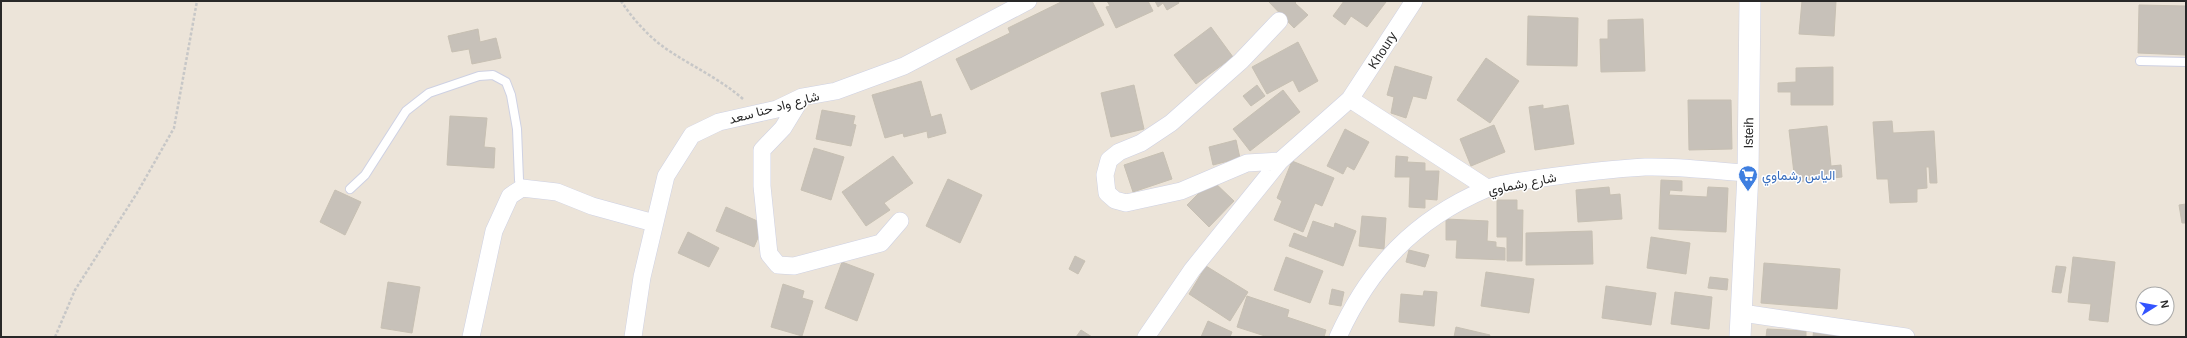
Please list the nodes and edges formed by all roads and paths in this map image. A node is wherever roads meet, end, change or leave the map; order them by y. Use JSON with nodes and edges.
{"nodes":[{"id":1,"x":197,"y":1,"type":"edge"},
{"id":2,"x":621,"y":1,"type":"edge"},
{"id":3,"x":1028,"y":1,"type":"edge"},
{"id":4,"x":1414,"y":1,"type":"edge"},
{"id":5,"x":1750,"y":1,"type":"edge"},
{"id":6,"x":1279,"y":21,"type":"dead end"},
{"id":7,"x":2140,"y":61,"type":"dead end"},
{"id":8,"x":2186,"y":62,"type":"edge"},
{"id":9,"x":802,"y":97,"type":"junction"},
{"id":10,"x":1350,"y":99,"type":"junction"},
{"id":11,"x":758,"y":112,"type":"junction"},
{"id":12,"x":1280,"y":161,"type":"junction"},
{"id":13,"x":1748,"y":173,"type":"junction"},
{"id":14,"x":522,"y":188,"type":"junction"},
{"id":15,"x":1487,"y":188,"type":"junction"},
{"id":16,"x":350,"y":190,"type":"dead end"},
{"id":17,"x":900,"y":221,"type":"dead end"},
{"id":18,"x":654,"y":223,"type":"junction"},
{"id":19,"x":1742,"y":313,"type":"junction"},
{"id":20,"x":55,"y":337,"type":"edge"},
{"id":21,"x":471,"y":337,"type":"edge"},
{"id":22,"x":633,"y":337,"type":"edge"},
{"id":23,"x":1146,"y":337,"type":"edge"},
{"id":24,"x":1338,"y":337,"type":"edge"},
{"id":25,"x":1740,"y":337,"type":"edge"},
{"id":26,"x":1906,"y":337,"type":"edge"}],
"edges":[{"from":1,"to":20,"type":"path"},
{"from":2,"to":11,"type":"path"},
{"from":3,"to":9,"type":"street","name":"شارع واد حنا سعد"},
{"from":4,"to":10,"type":"street","name":"Khoury"},
{"from":5,"to":13,"type":"street","name":"Isteih"},
{"from":6,"to":12,"type":"street"},
{"from":7,"to":8,"type":"lane"},
{"from":9,"to":11,"type":"street","name":"شارع واد حنا سعد"},
{"from":9,"to":17,"type":"street"},
{"from":10,"to":12,"type":"street","name":"Khoury"},
{"from":10,"to":15,"type":"street"},
{"from":11,"to":18,"type":"street","name":"شارع واد حنا سعد"},
{"from":12,"to":23,"type":"street","name":"Khoury"},
{"from":13,"to":15,"type":"street","name":"شارع رشماوي"},
{"from":13,"to":19,"type":"street","name":"Isteih"},
{"from":14,"to":16,"type":"lane"},
{"from":14,"to":18,"type":"street"},
{"from":14,"to":21,"type":"street"},
{"from":15,"to":24,"type":"street","name":"شارع رشماوي"},
{"from":18,"to":22,"type":"street","name":"شارع واد حنا سعد"},
{"from":19,"to":25,"type":"street","name":"Isteih"},
{"from":19,"to":26,"type":"street"}]}
